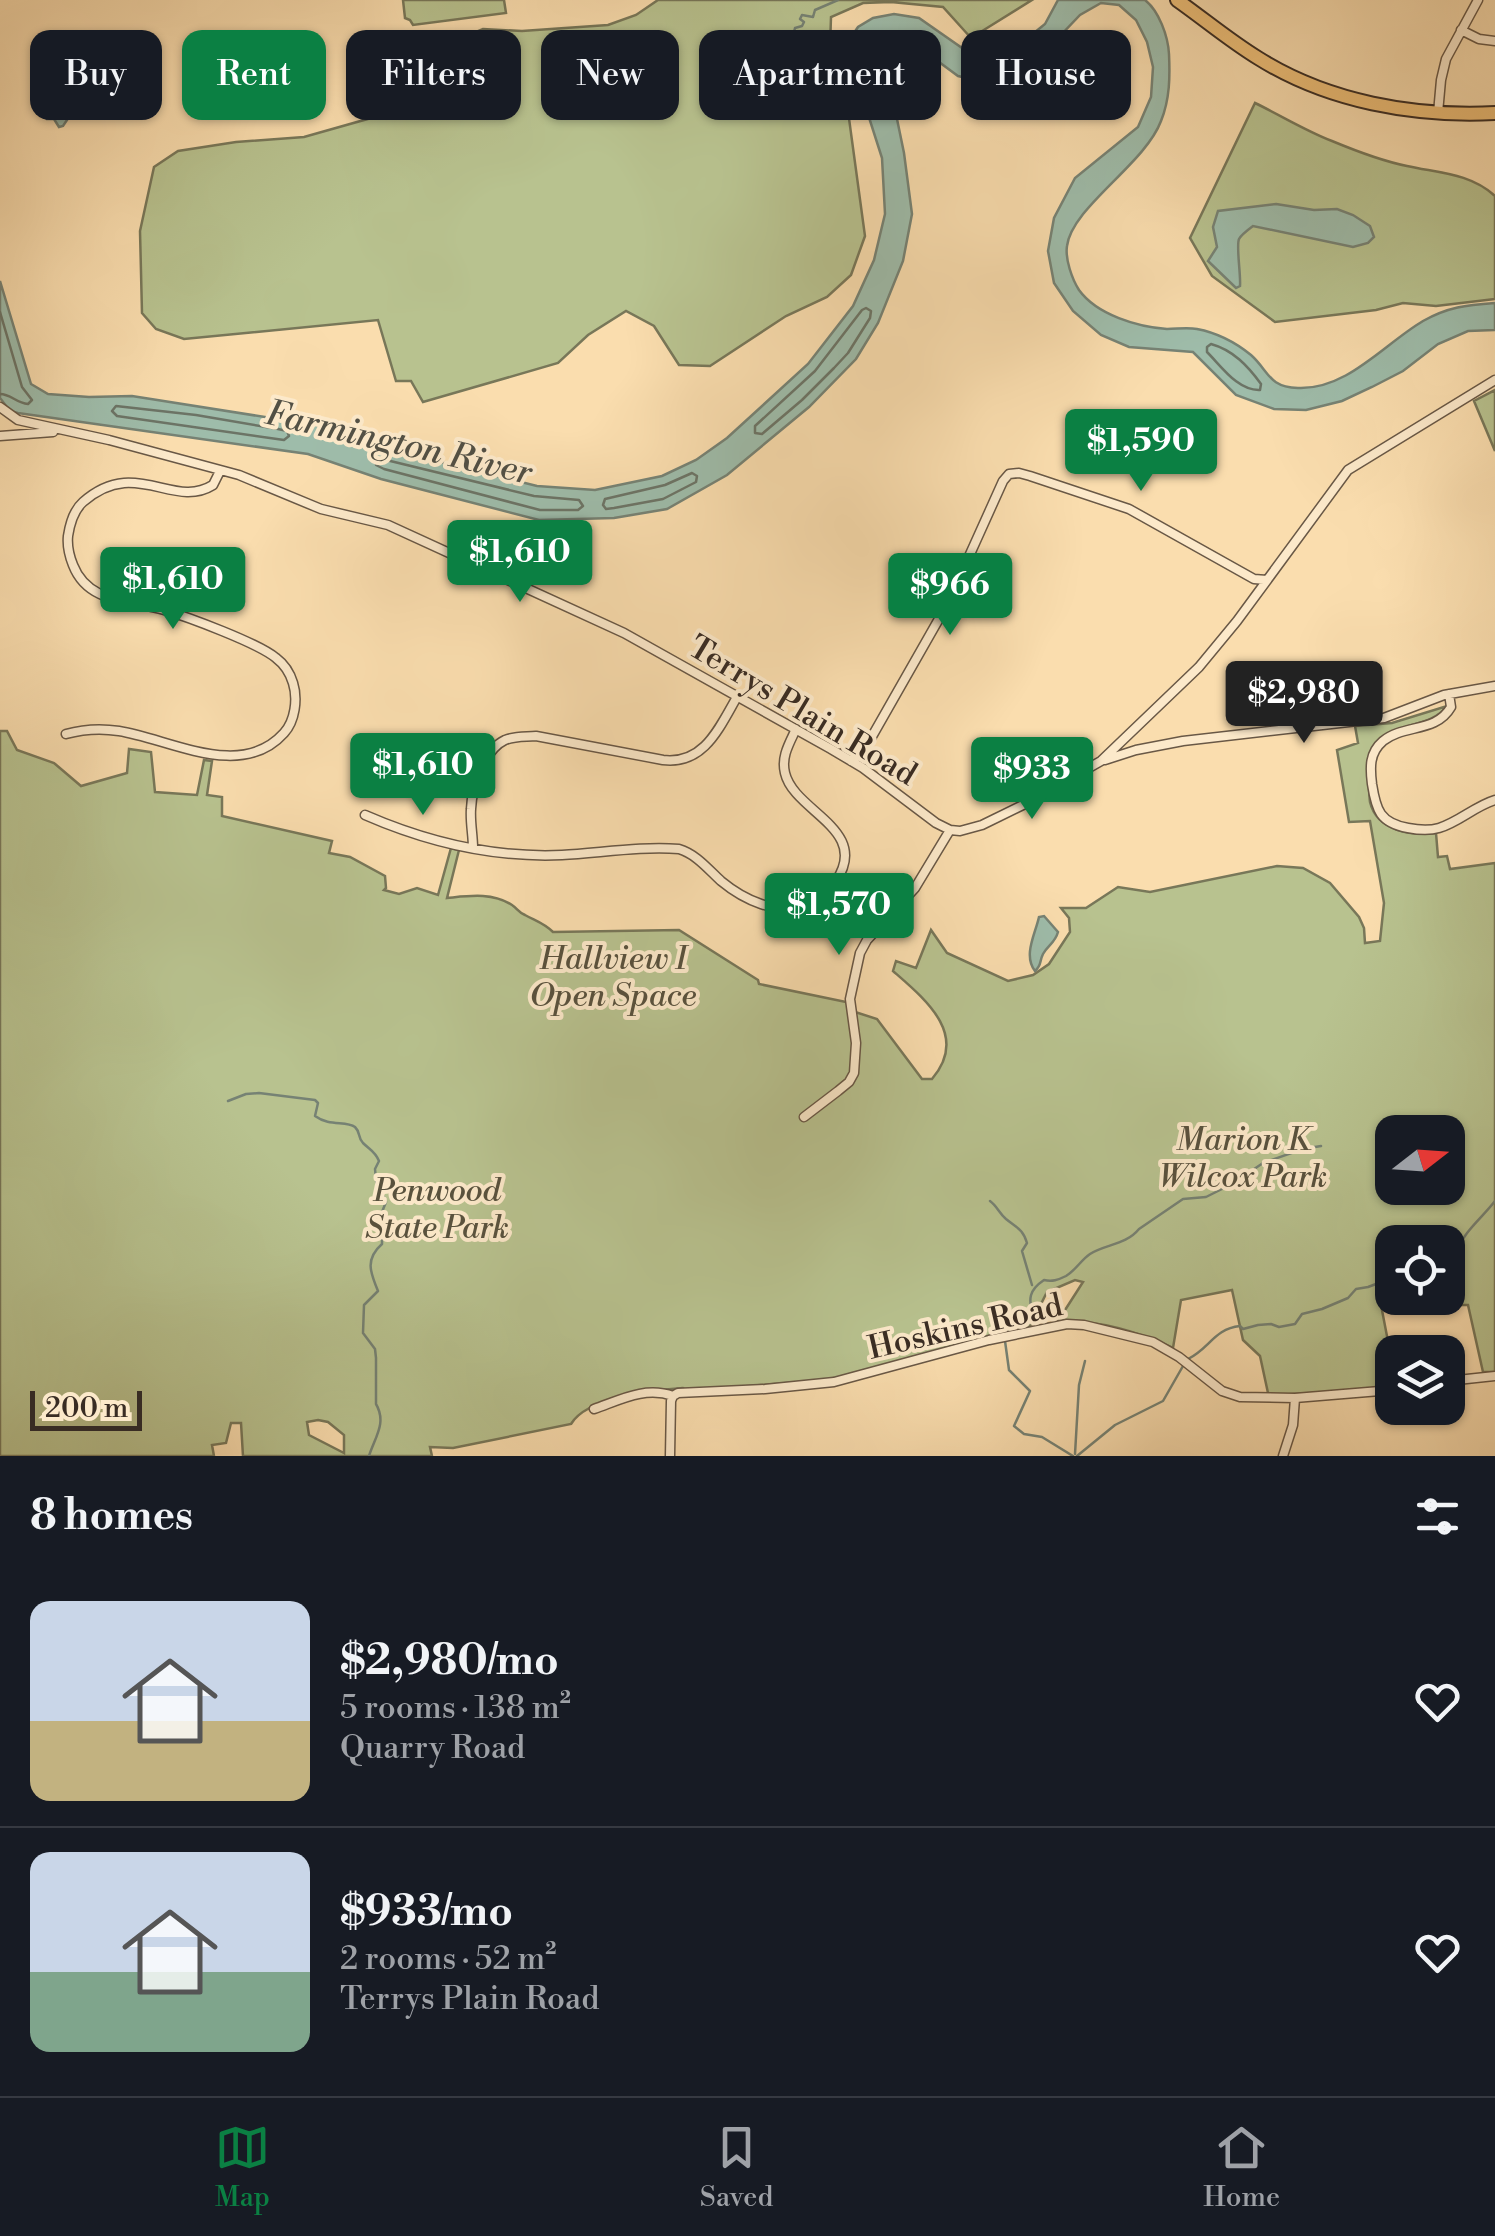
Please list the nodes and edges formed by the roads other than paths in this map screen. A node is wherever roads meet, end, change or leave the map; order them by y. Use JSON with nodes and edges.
{"nodes":[{"id":1,"x":1176,"y":0,"type":"edge"},
{"id":2,"x":1478,"y":0,"type":"edge"},
{"id":3,"x":1461,"y":30,"type":"junction"},
{"id":4,"x":1495,"y":41,"type":"edge"},
{"id":5,"x":1495,"y":112,"type":"edge"},
{"id":6,"x":1438,"y":113,"type":"junction"},
{"id":7,"x":1495,"y":380,"type":"edge"},
{"id":8,"x":0,"y":407,"type":"edge"},
{"id":9,"x":62,"y":431,"type":"junction"},
{"id":10,"x":0,"y":436,"type":"edge"},
{"id":11,"x":220,"y":471,"type":"junction"},
{"id":12,"x":1254,"y":579,"type":"junction"},
{"id":13,"x":1266,"y":580,"type":"junction"},
{"id":14,"x":1260,"y":589,"type":"junction"},
{"id":15,"x":1495,"y":686,"type":"edge"},
{"id":16,"x":1449,"y":694,"type":"junction"},
{"id":17,"x":737,"y":698,"type":"junction"},
{"id":18,"x":796,"y":730,"type":"junction"},
{"id":19,"x":66,"y":734,"type":"dead end"},
{"id":20,"x":1118,"y":751,"type":"junction"},
{"id":21,"x":862,"y":754,"type":"junction"},
{"id":22,"x":850,"y":761,"type":"junction"},
{"id":23,"x":863,"y":768,"type":"junction"},
{"id":24,"x":1495,"y":800,"type":"edge"},
{"id":25,"x":365,"y":815,"type":"dead end"},
{"id":26,"x":950,"y":830,"type":"junction"},
{"id":27,"x":474,"y":848,"type":"junction"},
{"id":28,"x":804,"y":1117,"type":"dead end"},
{"id":29,"x":1495,"y":1376,"type":"edge"},
{"id":30,"x":1465,"y":1379,"type":"edge"},
{"id":31,"x":1375,"y":1391,"type":"edge"},
{"id":32,"x":674,"y":1396,"type":"junction"},
{"id":33,"x":1295,"y":1398,"type":"junction"},
{"id":34,"x":594,"y":1409,"type":"dead end"},
{"id":35,"x":670,"y":1456,"type":"edge"},
{"id":36,"x":1284,"y":1456,"type":"edge"}],
"edges":[{"from":1,"to":6,"type":"highway"},
{"from":2,"to":3,"type":"street"},
{"from":3,"to":4,"type":"street"},
{"from":3,"to":6,"type":"street"},
{"from":5,"to":6,"type":"highway"},
{"from":7,"to":13,"type":"street"},
{"from":8,"to":9,"type":"street"},
{"from":9,"to":10,"type":"street"},
{"from":9,"to":11,"type":"street","name":"Terrys Plain Road"},
{"from":11,"to":17,"type":"street","name":"Terrys Plain Road"},
{"from":11,"to":19,"type":"street"},
{"from":12,"to":13,"type":"street"},
{"from":12,"to":14,"type":"street"},
{"from":12,"to":21,"type":"street"},
{"from":13,"to":14,"type":"street"},
{"from":14,"to":20,"type":"street"},
{"from":15,"to":16,"type":"street"},
{"from":16,"to":20,"type":"street"},
{"from":16,"to":24,"type":"street"},
{"from":17,"to":18,"type":"street","name":"Terrys Plain Road"},
{"from":17,"to":27,"type":"street"},
{"from":18,"to":22,"type":"street","name":"Terrys Plain Road"},
{"from":18,"to":27,"type":"street"},
{"from":20,"to":26,"type":"street"},
{"from":21,"to":22,"type":"street"},
{"from":21,"to":23,"type":"street"},
{"from":22,"to":23,"type":"street","name":"Terrys Plain Road"},
{"from":23,"to":26,"type":"street","name":"Terrys Plain Road"},
{"from":25,"to":27,"type":"street"},
{"from":26,"to":28,"type":"street"},
{"from":29,"to":30,"type":"street"},
{"from":31,"to":33,"type":"street","name":"Hoskins Road"},
{"from":32,"to":33,"type":"street","name":"Hoskins Road"},
{"from":32,"to":34,"type":"street","name":"Hoskins Road"},
{"from":32,"to":35,"type":"street"},
{"from":33,"to":36,"type":"street"}]}
